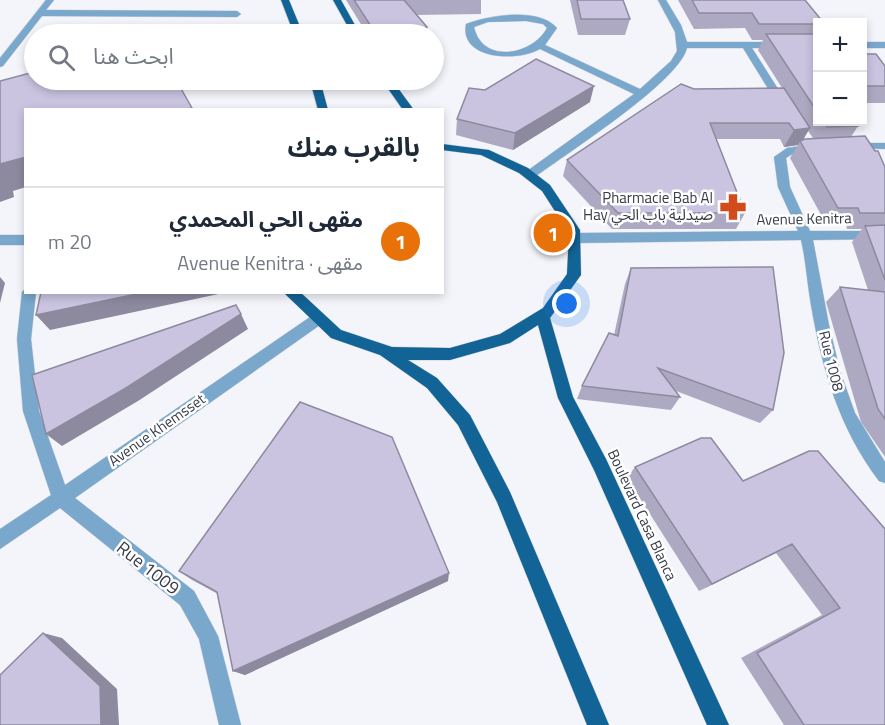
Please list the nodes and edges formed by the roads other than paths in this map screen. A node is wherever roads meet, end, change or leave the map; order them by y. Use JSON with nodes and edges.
{"nodes":[{"id":1,"x":50,"y":0,"type":"edge"},
{"id":2,"x":285,"y":0,"type":"edge"},
{"id":3,"x":337,"y":0,"type":"edge"},
{"id":4,"x":662,"y":0,"type":"edge"},
{"id":5,"x":40,"y":13,"type":"junction"},
{"id":6,"x":237,"y":14,"type":"dead end"},
{"id":7,"x":31,"y":24,"type":"edge"},
{"id":8,"x":295,"y":24,"type":"edge"},
{"id":9,"x":350,"y":24,"type":"edge"},
{"id":10,"x":24,"y":33,"type":"edge"},
{"id":11,"x":683,"y":45,"type":"junction"},
{"id":12,"x":746,"y":45,"type":"junction"},
{"id":13,"x":813,"y":45,"type":"edge"},
{"id":14,"x":867,"y":45,"type":"edge"},
{"id":15,"x":885,"y":45,"type":"edge"},
{"id":16,"x":540,"y":46,"type":"junction"},
{"id":17,"x":0,"y":64,"type":"edge"},
{"id":18,"x":318,"y":90,"type":"edge"},
{"id":19,"x":394,"y":90,"type":"edge"},
{"id":20,"x":641,"y":93,"type":"junction"},
{"id":21,"x":322,"y":108,"type":"edge"},
{"id":22,"x":408,"y":108,"type":"edge"},
{"id":23,"x":792,"y":119,"type":"edge"},
{"id":24,"x":444,"y":145,"type":"edge"},
{"id":25,"x":844,"y":146,"type":"edge"},
{"id":26,"x":885,"y":146,"type":"edge"},
{"id":27,"x":824,"y":147,"type":"edge"},
{"id":28,"x":531,"y":174,"type":"junction"},
{"id":29,"x":806,"y":235,"type":"junction"},
{"id":30,"x":885,"y":235,"type":"edge"},
{"id":31,"x":579,"y":238,"type":"junction"},
{"id":32,"x":0,"y":240,"type":"edge"},
{"id":33,"x":24,"y":240,"type":"edge"},
{"id":34,"x":29,"y":294,"type":"edge"},
{"id":35,"x":292,"y":294,"type":"edge"},
{"id":36,"x":543,"y":318,"type":"junction"},
{"id":37,"x":315,"y":321,"type":"junction"},
{"id":38,"x":386,"y":353,"type":"junction"},
{"id":39,"x":885,"y":475,"type":"edge"},
{"id":40,"x":60,"y":497,"type":"junction"},
{"id":41,"x":0,"y":540,"type":"edge"},
{"id":42,"x":230,"y":725,"type":"edge"},
{"id":43,"x":598,"y":725,"type":"edge"},
{"id":44,"x":718,"y":725,"type":"edge"}],
"edges":[{"from":1,"to":5,"type":"street"},
{"from":2,"to":8,"type":"main road"},
{"from":3,"to":9,"type":"main road"},
{"from":4,"to":11,"type":"street"},
{"from":5,"to":6,"type":"street"},
{"from":5,"to":7,"type":"street"},
{"from":10,"to":17,"type":"street"},
{"from":11,"to":12,"type":"street"},
{"from":11,"to":20,"type":"street"},
{"from":12,"to":13,"type":"street"},
{"from":12,"to":23,"type":"street"},
{"from":14,"to":15,"type":"street"},
{"from":16,"to":16,"type":"street"},
{"from":16,"to":20,"type":"street"},
{"from":18,"to":21,"type":"main road"},
{"from":19,"to":22,"type":"main road"},
{"from":20,"to":28,"type":"street"},
{"from":24,"to":28,"type":"main road"},
{"from":25,"to":26,"type":"street"},
{"from":27,"to":29,"type":"street","name":"Rue 1008"},
{"from":28,"to":31,"type":"main road"},
{"from":29,"to":30,"type":"street","name":"Avenue Kenitra"},
{"from":29,"to":31,"type":"street","name":"Avenue Kenitra"},
{"from":29,"to":39,"type":"street","name":"Rue 1008"},
{"from":31,"to":36,"type":"main road"},
{"from":32,"to":33,"type":"street"},
{"from":34,"to":40,"type":"street"},
{"from":35,"to":37,"type":"main road"},
{"from":36,"to":38,"type":"main road"},
{"from":36,"to":44,"type":"main road","name":"Boulevard Casa Blanca"},
{"from":37,"to":38,"type":"main road"},
{"from":37,"to":40,"type":"street","name":"Avenue Khemsset"},
{"from":38,"to":43,"type":"main road"},
{"from":40,"to":41,"type":"street","name":"Avenue Khemsset"},
{"from":40,"to":42,"type":"street","name":"Rue 1009"}]}
